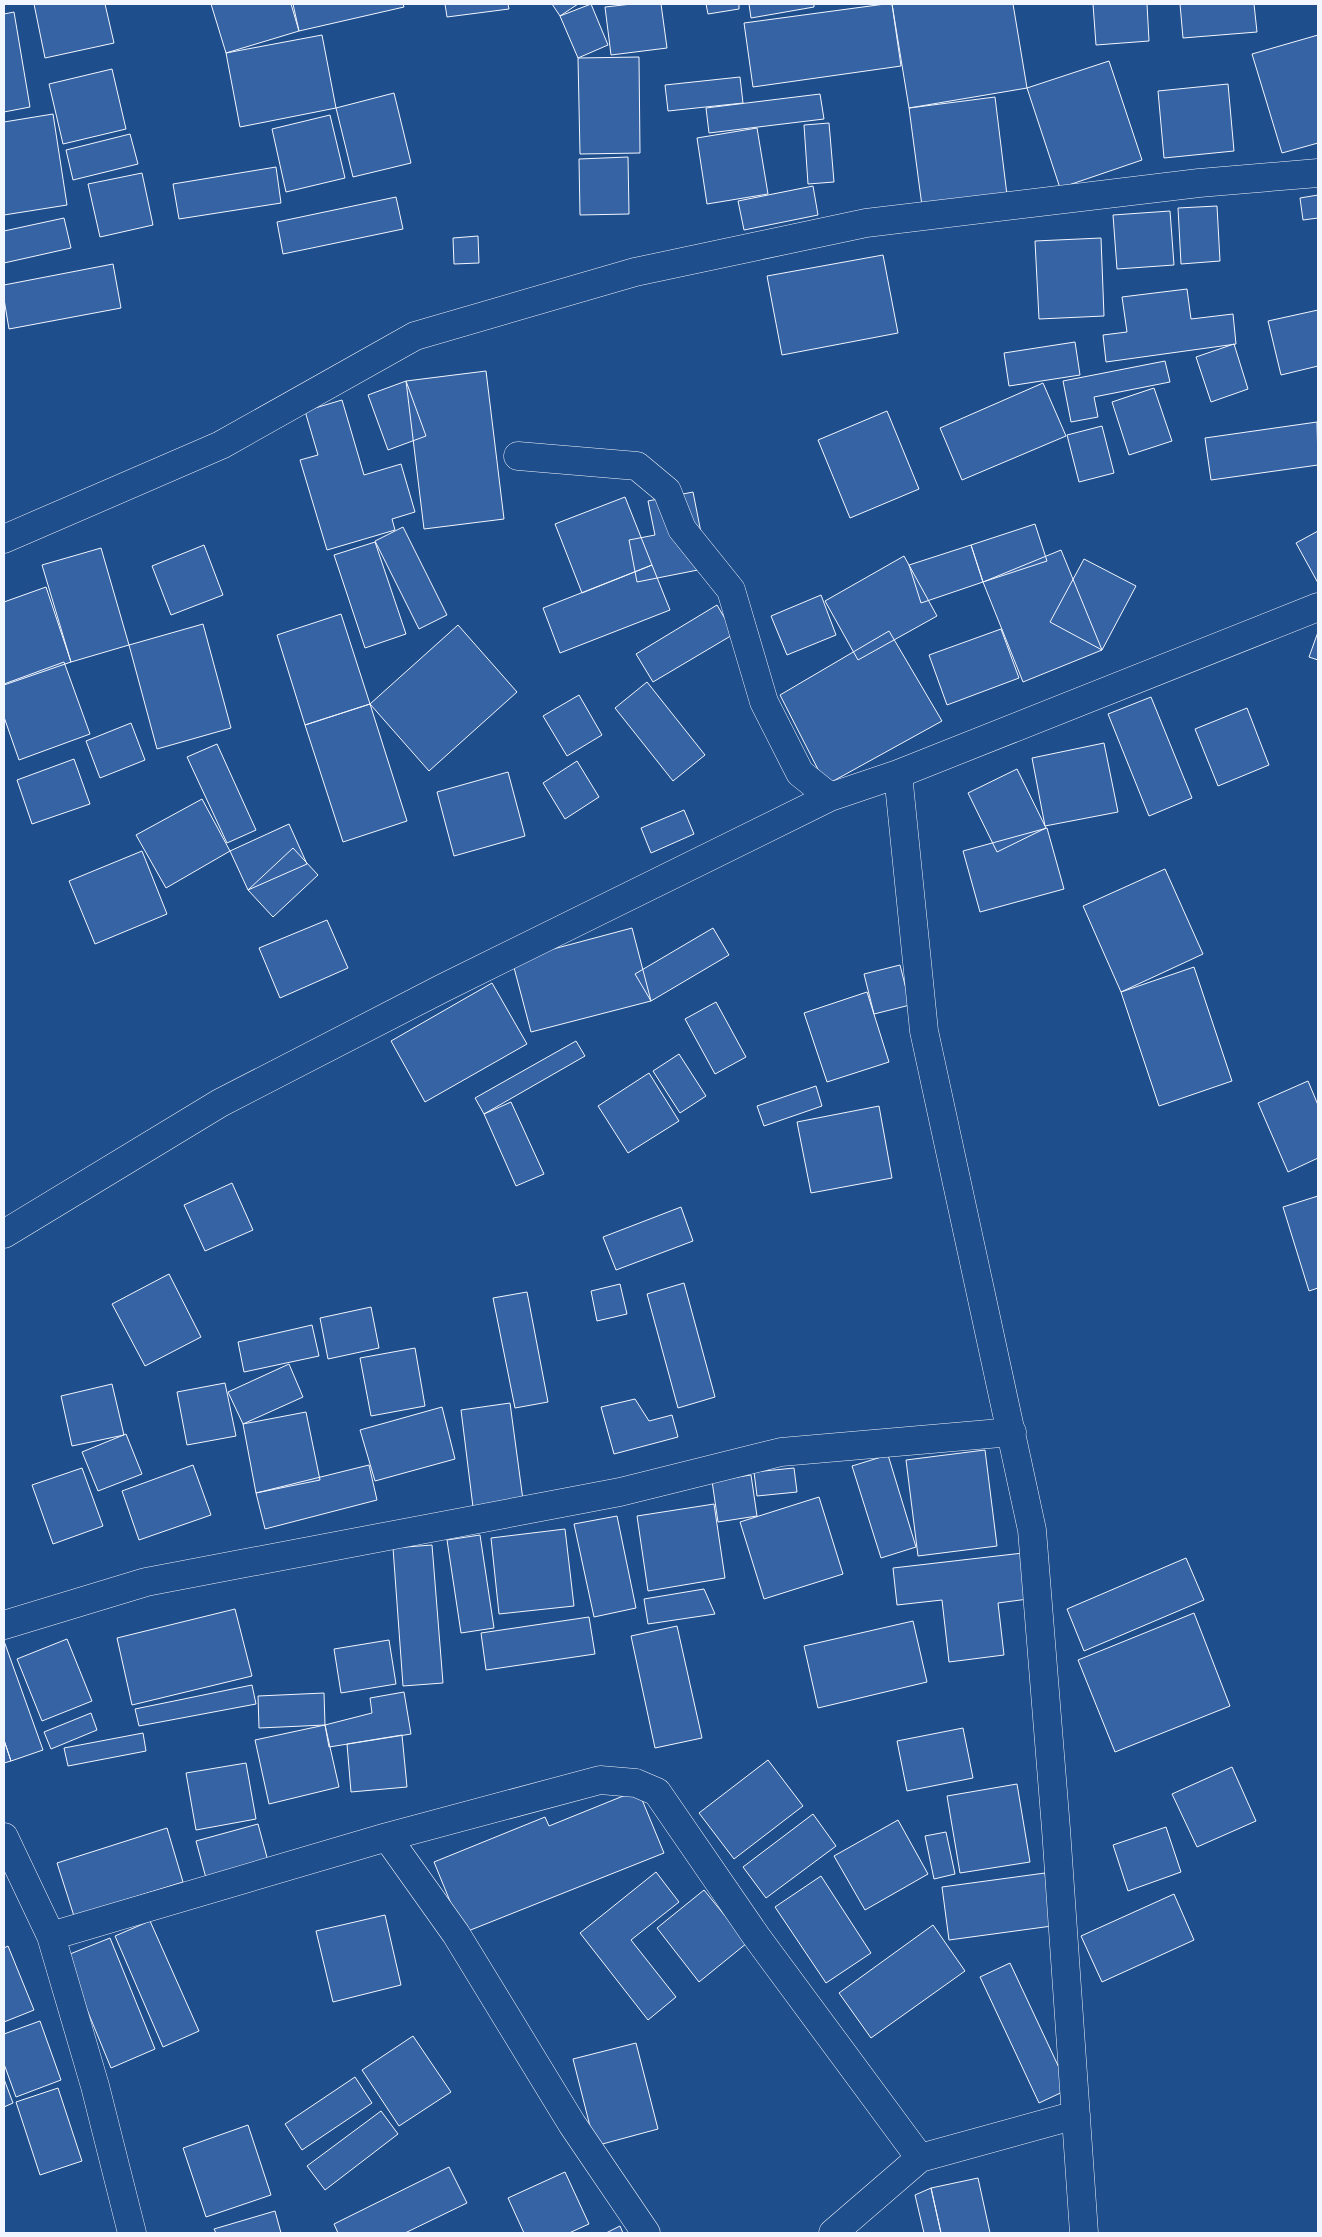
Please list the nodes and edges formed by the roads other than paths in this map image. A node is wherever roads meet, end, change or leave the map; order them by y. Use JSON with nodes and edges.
{"nodes":[{"id":1,"x":1318,"y":173,"type":"edge"},
{"id":2,"x":518,"y":456,"type":"dead end"},
{"id":3,"x":4,"y":540,"type":"edge"},
{"id":4,"x":1318,"y":607,"type":"edge"},
{"id":5,"x":898,"y":774,"type":"junction"},
{"id":6,"x":830,"y":797,"type":"junction"},
{"id":7,"x":4,"y":1234,"type":"edge"},
{"id":8,"x":1012,"y":1432,"type":"junction"},
{"id":9,"x":4,"y":1625,"type":"edge"},
{"id":10,"x":4,"y":1837,"type":"edge"},
{"id":11,"x":387,"y":1837,"type":"junction"},
{"id":12,"x":51,"y":1936,"type":"junction"},
{"id":13,"x":1076,"y":2115,"type":"junction"},
{"id":14,"x":920,"y":2158,"type":"junction"},
{"id":15,"x":132,"y":2233,"type":"edge"},
{"id":16,"x":646,"y":2233,"type":"edge"},
{"id":17,"x":833,"y":2233,"type":"edge"},
{"id":18,"x":1084,"y":2233,"type":"edge"}],
"edges":[{"from":1,"to":3,"type":"street"},
{"from":2,"to":6,"type":"street"},
{"from":4,"to":5,"type":"street"},
{"from":5,"to":6,"type":"street"},
{"from":5,"to":8,"type":"street"},
{"from":6,"to":7,"type":"street"},
{"from":8,"to":9,"type":"street"},
{"from":8,"to":13,"type":"street"},
{"from":10,"to":12,"type":"street"},
{"from":11,"to":12,"type":"street"},
{"from":11,"to":14,"type":"street"},
{"from":11,"to":16,"type":"street"},
{"from":12,"to":15,"type":"street"},
{"from":13,"to":14,"type":"street"},
{"from":13,"to":18,"type":"street"},
{"from":14,"to":17,"type":"street"}]}
